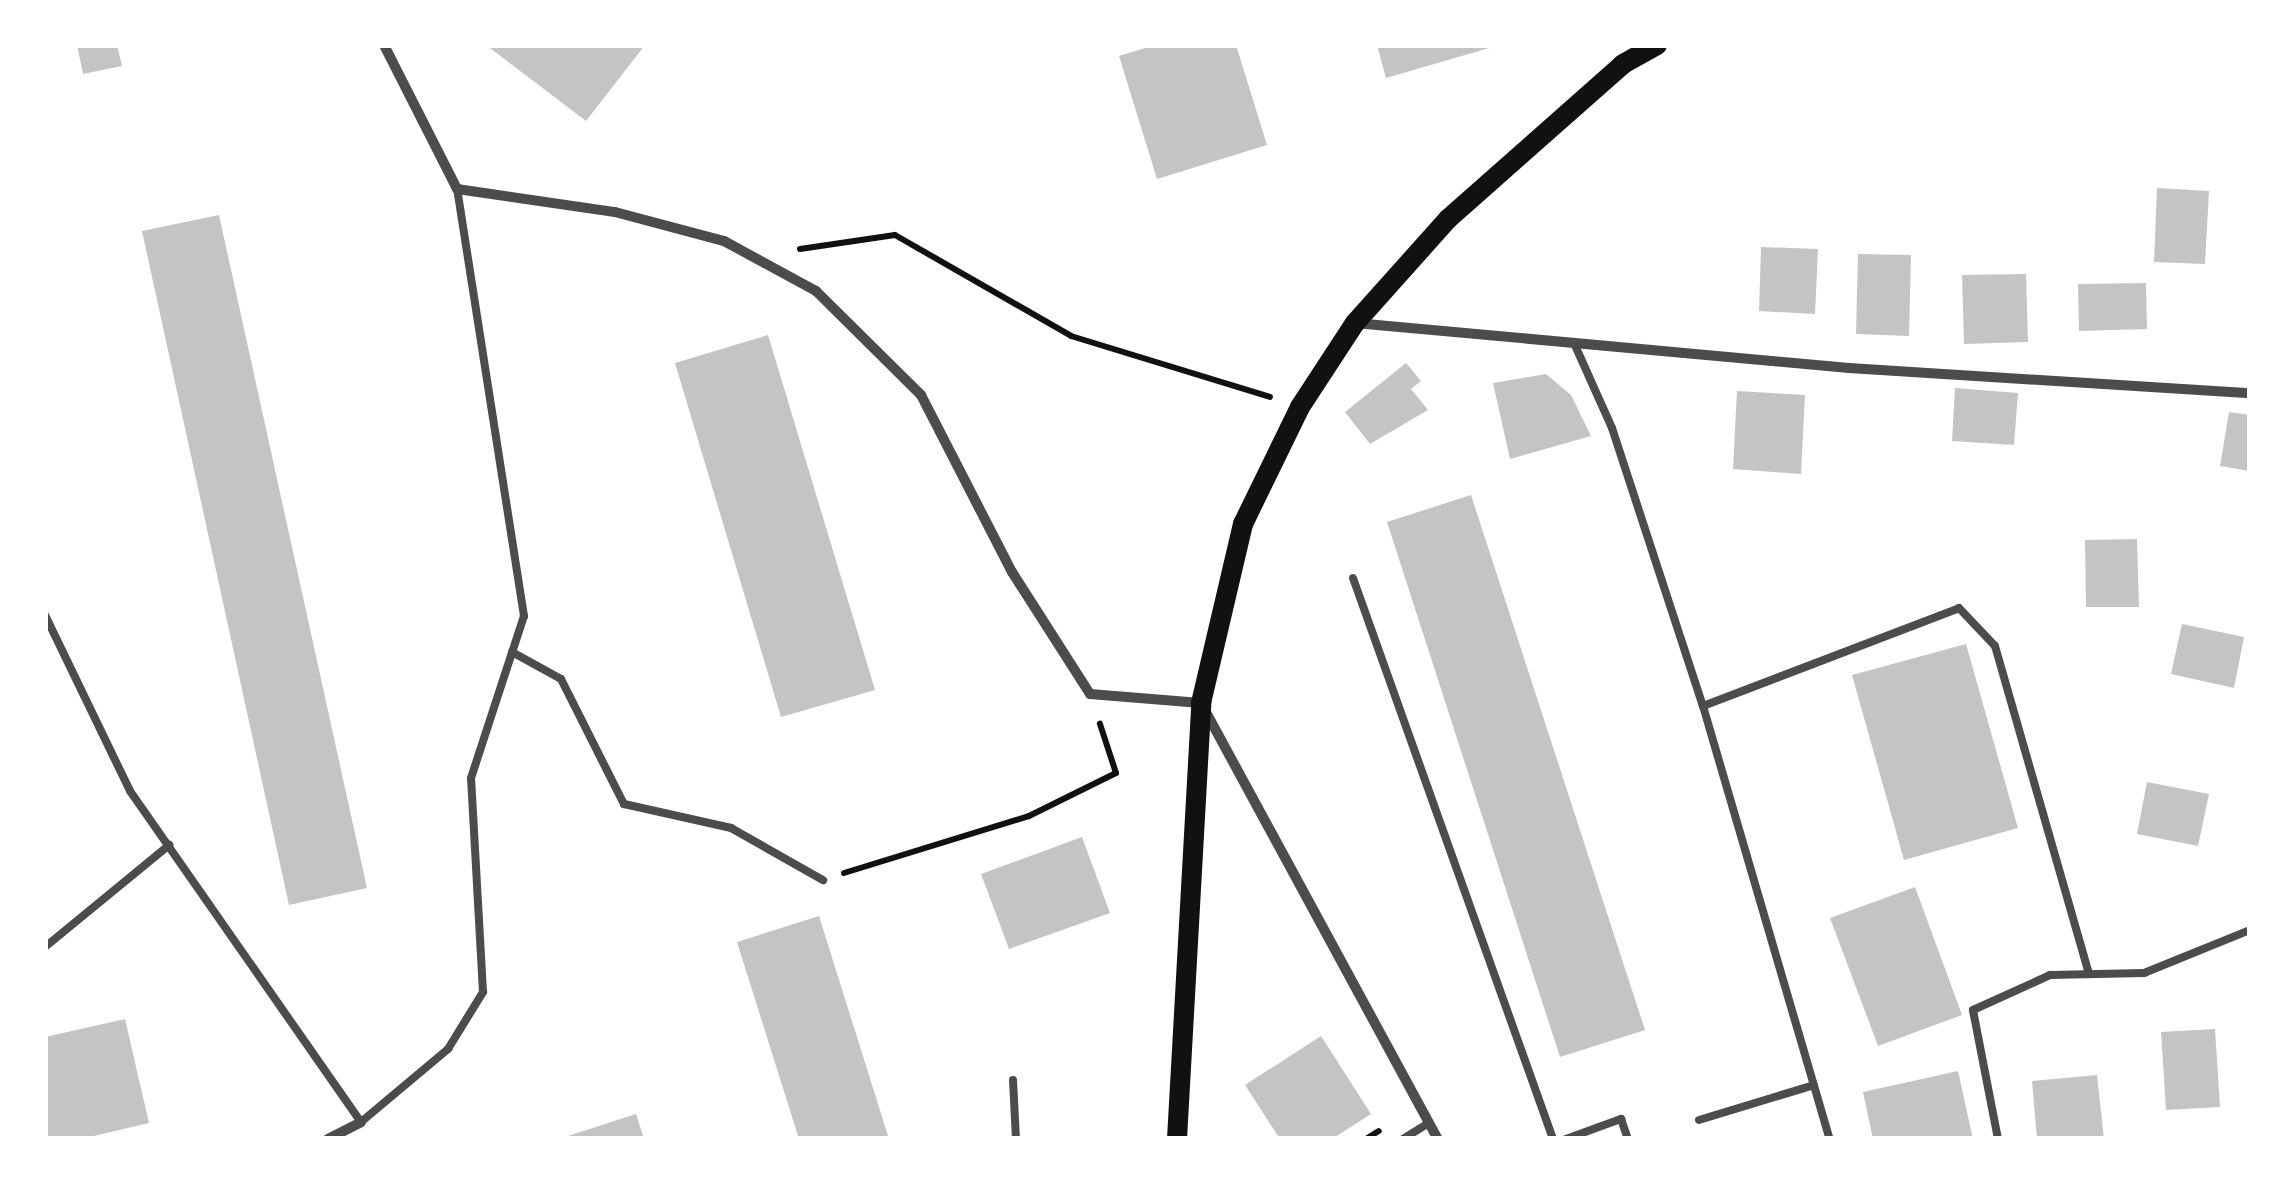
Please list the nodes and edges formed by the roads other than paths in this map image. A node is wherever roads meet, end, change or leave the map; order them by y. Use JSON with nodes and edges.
{"nodes":[{"id":1,"x":384,"y":45,"type":"edge"},
{"id":2,"x":1657,"y":45,"type":"edge"},
{"id":3,"x":457,"y":189,"type":"junction"},
{"id":4,"x":1356,"y":324,"type":"junction"},
{"id":5,"x":1574,"y":343,"type":"junction"},
{"id":6,"x":2250,"y":393,"type":"edge"},
{"id":7,"x":1354,"y":578,"type":"dead end"},
{"id":8,"x":45,"y":615,"type":"edge"},
{"id":9,"x":512,"y":652,"type":"junction"},
{"id":10,"x":1202,"y":703,"type":"junction"},
{"id":11,"x":1702,"y":706,"type":"junction"},
{"id":12,"x":169,"y":845,"type":"junction"},
{"id":13,"x":823,"y":880,"type":"road end"},
{"id":14,"x":2250,"y":930,"type":"edge"},
{"id":15,"x":45,"y":947,"type":"edge"},
{"id":16,"x":2089,"y":974,"type":"junction"},
{"id":17,"x":1013,"y":1080,"type":"dead end"},
{"id":18,"x":1814,"y":1085,"type":"junction"},
{"id":19,"x":1700,"y":1120,"type":"dead end"},
{"id":20,"x":361,"y":1122,"type":"junction"},
{"id":21,"x":1428,"y":1123,"type":"junction"},
{"id":22,"x":328,"y":1139,"type":"edge"},
{"id":23,"x":1016,"y":1139,"type":"edge"},
{"id":24,"x":1176,"y":1139,"type":"edge"},
{"id":25,"x":1404,"y":1139,"type":"edge"},
{"id":26,"x":1438,"y":1139,"type":"edge"},
{"id":27,"x":1553,"y":1139,"type":"edge"},
{"id":28,"x":1566,"y":1139,"type":"edge"},
{"id":29,"x":1628,"y":1139,"type":"edge"},
{"id":30,"x":1830,"y":1139,"type":"edge"},
{"id":31,"x":1998,"y":1139,"type":"edge"}],
"edges":[{"from":1,"to":3,"type":"street"},
{"from":2,"to":4,"type":"main road"},
{"from":3,"to":9,"type":"lane"},
{"from":3,"to":10,"type":"street"},
{"from":4,"to":5,"type":"street"},
{"from":4,"to":10,"type":"main road"},
{"from":5,"to":6,"type":"street"},
{"from":5,"to":11,"type":"lane"},
{"from":7,"to":27,"type":"lane"},
{"from":8,"to":12,"type":"lane"},
{"from":9,"to":13,"type":"lane"},
{"from":9,"to":20,"type":"lane"},
{"from":10,"to":21,"type":"street"},
{"from":10,"to":24,"type":"main road"},
{"from":11,"to":16,"type":"lane"},
{"from":11,"to":18,"type":"lane"},
{"from":12,"to":15,"type":"lane"},
{"from":12,"to":20,"type":"lane"},
{"from":14,"to":16,"type":"lane"},
{"from":16,"to":31,"type":"lane"},
{"from":17,"to":23,"type":"lane"},
{"from":18,"to":19,"type":"lane"},
{"from":18,"to":30,"type":"lane"},
{"from":20,"to":22,"type":"street"},
{"from":21,"to":25,"type":"lane"},
{"from":21,"to":26,"type":"street"},
{"from":28,"to":29,"type":"lane"}]}
